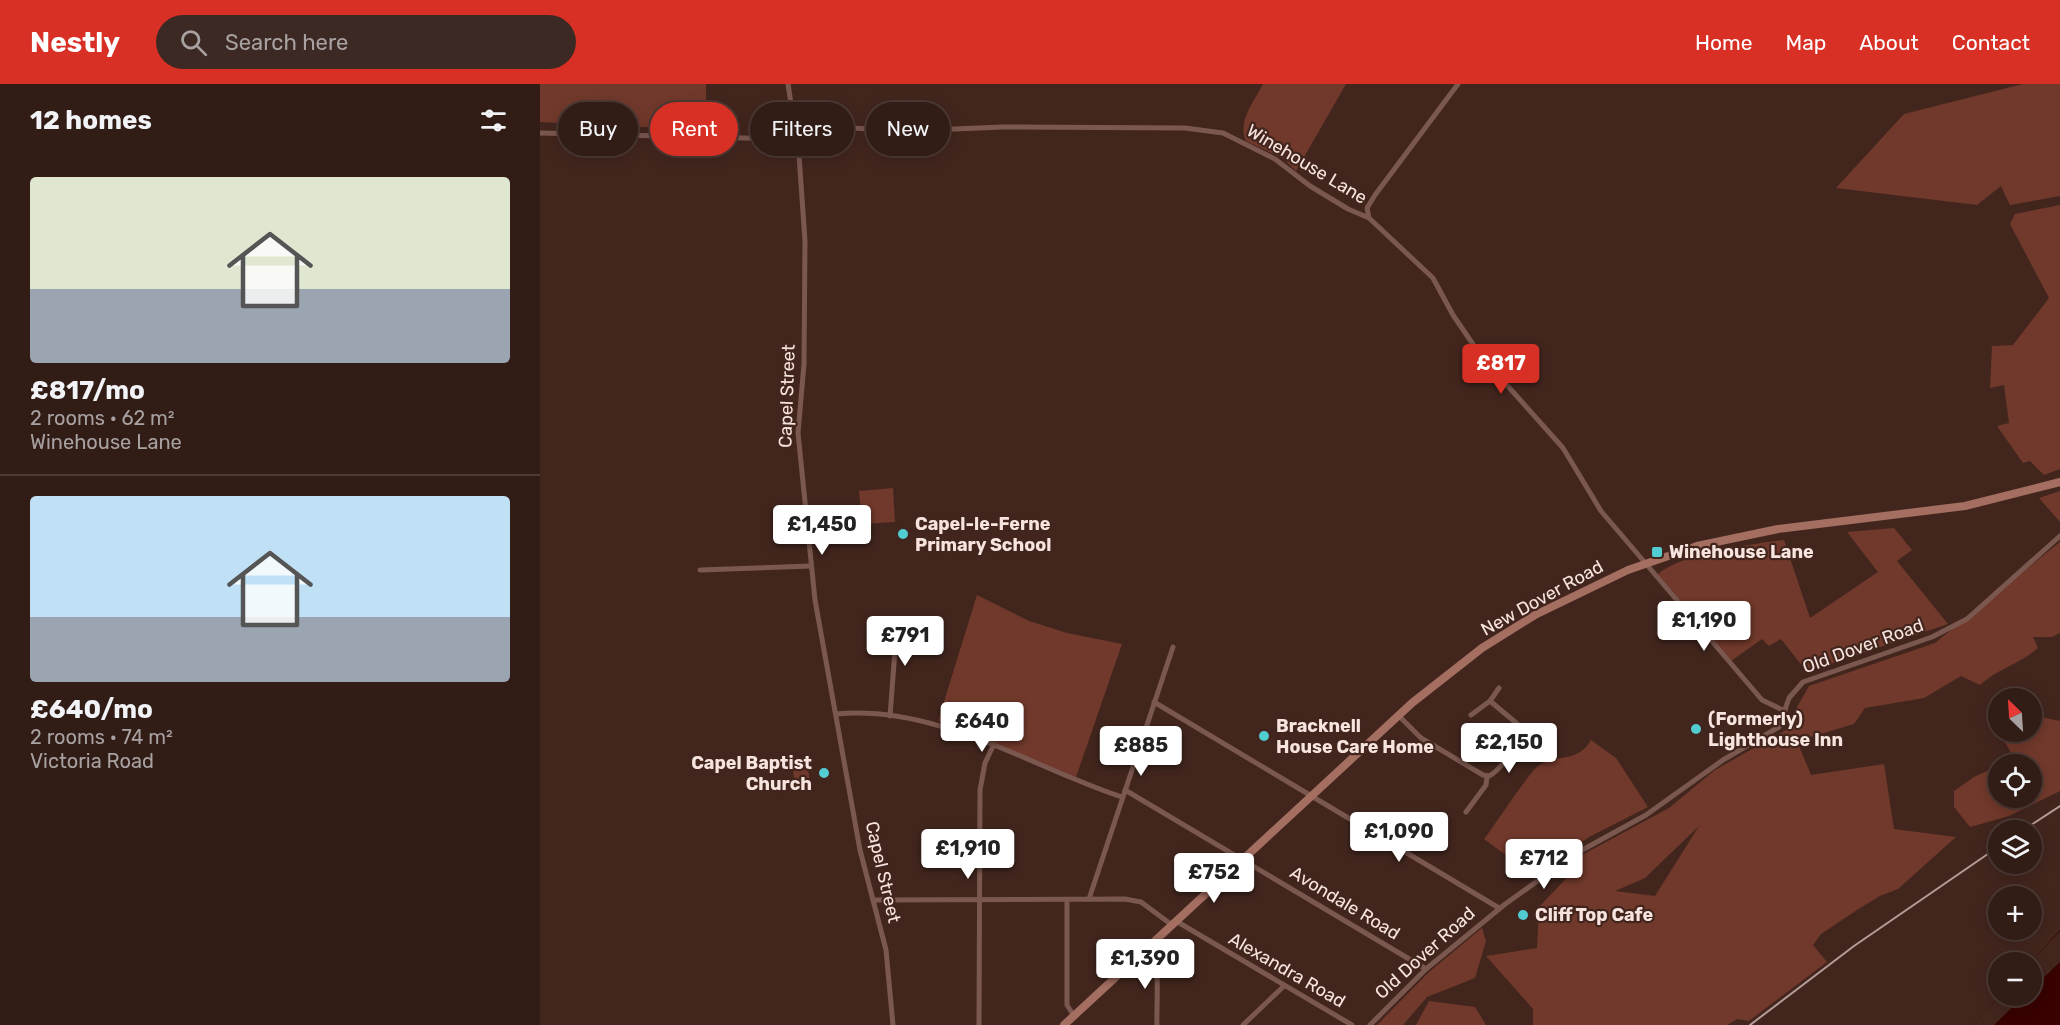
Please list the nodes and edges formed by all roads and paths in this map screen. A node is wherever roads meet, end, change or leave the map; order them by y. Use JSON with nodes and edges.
{"nodes":[{"id":1,"x":788,"y":84,"type":"edge"},
{"id":2,"x":1458,"y":84,"type":"edge"},
{"id":3,"x":791,"y":102,"type":"edge"},
{"id":4,"x":854,"y":127,"type":"edge"},
{"id":5,"x":540,"y":133,"type":"edge"},
{"id":6,"x":750,"y":138,"type":"edge"},
{"id":7,"x":798,"y":156,"type":"edge"},
{"id":8,"x":1369,"y":218,"type":"junction"},
{"id":9,"x":2060,"y":482,"type":"edge"},
{"id":10,"x":2060,"y":536,"type":"edge"},
{"id":11,"x":1646,"y":562,"type":"junction"},
{"id":12,"x":811,"y":566,"type":"junction"},
{"id":13,"x":700,"y":570,"type":"dead end"},
{"id":14,"x":933,"y":631,"type":"dead end"},
{"id":15,"x":1173,"y":647,"type":"dead end"},
{"id":16,"x":1499,"y":688,"type":"dead end"},
{"id":17,"x":1490,"y":701,"type":"junction"},
{"id":18,"x":1154,"y":702,"type":"junction"},
{"id":19,"x":1785,"y":711,"type":"junction"},
{"id":20,"x":836,"y":714,"type":"junction"},
{"id":21,"x":890,"y":716,"type":"junction"},
{"id":22,"x":1399,"y":716,"type":"junction"},
{"id":23,"x":1471,"y":716,"type":"dead end"},
{"id":24,"x":994,"y":744,"type":"junction"},
{"id":25,"x":1487,"y":776,"type":"junction"},
{"id":26,"x":1125,"y":790,"type":"junction"},
{"id":27,"x":1310,"y":796,"type":"junction"},
{"id":28,"x":1122,"y":797,"type":"junction"},
{"id":29,"x":1466,"y":812,"type":"dead end"},
{"id":30,"x":1243,"y":860,"type":"junction"},
{"id":31,"x":1089,"y":899,"type":"junction"},
{"id":32,"x":873,"y":900,"type":"junction"},
{"id":33,"x":979,"y":900,"type":"junction"},
{"id":34,"x":1067,"y":900,"type":"junction"},
{"id":35,"x":1499,"y":908,"type":"junction"},
{"id":36,"x":1174,"y":923,"type":"junction"},
{"id":37,"x":1150,"y":946,"type":"junction"},
{"id":38,"x":1426,"y":969,"type":"junction"},
{"id":39,"x":1284,"y":986,"type":"junction"},
{"id":40,"x":1074,"y":1016,"type":"junction"},
{"id":41,"x":893,"y":1025,"type":"edge"},
{"id":42,"x":979,"y":1025,"type":"edge"},
{"id":43,"x":1064,"y":1025,"type":"edge"},
{"id":44,"x":1157,"y":1025,"type":"edge"},
{"id":45,"x":1243,"y":1025,"type":"edge"},
{"id":46,"x":1352,"y":1025,"type":"edge"},
{"id":47,"x":1370,"y":1025,"type":"edge"}],
"edges":[{"from":1,"to":3,"type":"street","name":"Capel Street"},
{"from":2,"to":8,"type":"street"},
{"from":4,"to":8,"type":"street","name":"Winehouse Lane"},
{"from":5,"to":6,"type":"street","name":"Winehouse Lane"},
{"from":7,"to":12,"type":"street","name":"Capel Street"},
{"from":8,"to":11,"type":"street","name":"Winehouse Lane"},
{"from":9,"to":11,"type":"main road","name":"New Dover Road"},
{"from":10,"to":19,"type":"street","name":"Old Dover Road"},
{"from":11,"to":19,"type":"street","name":"Winehouse Lane"},
{"from":11,"to":22,"type":"main road","name":"New Dover Road"},
{"from":12,"to":13,"type":"street"},
{"from":12,"to":20,"type":"street","name":"Capel Street"},
{"from":14,"to":21,"type":"street"},
{"from":15,"to":18,"type":"street"},
{"from":16,"to":17,"type":"street"},
{"from":17,"to":23,"type":"street"},
{"from":17,"to":25,"type":"street"},
{"from":18,"to":26,"type":"street"},
{"from":18,"to":27,"type":"street"},
{"from":19,"to":35,"type":"street","name":"Old Dover Road"},
{"from":20,"to":21,"type":"street"},
{"from":20,"to":32,"type":"street","name":"Capel Street"},
{"from":21,"to":24,"type":"street"},
{"from":22,"to":25,"type":"street"},
{"from":22,"to":27,"type":"main road","name":"New Dover Road"},
{"from":24,"to":28,"type":"street"},
{"from":24,"to":33,"type":"street"},
{"from":25,"to":29,"type":"street"},
{"from":26,"to":28,"type":"street"},
{"from":26,"to":30,"type":"street","name":"Avondale Road"},
{"from":27,"to":30,"type":"main road","name":"New Dover Road"},
{"from":27,"to":35,"type":"street"},
{"from":28,"to":31,"type":"street"},
{"from":30,"to":36,"type":"main road","name":"New Dover Road"},
{"from":30,"to":38,"type":"street","name":"Avondale Road"},
{"from":31,"to":34,"type":"street","name":"Alexandra Road"},
{"from":31,"to":36,"type":"street","name":"Alexandra Road"},
{"from":32,"to":33,"type":"street","name":"Alexandra Road"},
{"from":32,"to":41,"type":"street","name":"Capel Street"},
{"from":33,"to":34,"type":"street","name":"Alexandra Road"},
{"from":33,"to":42,"type":"street"},
{"from":34,"to":40,"type":"street"},
{"from":35,"to":38,"type":"street","name":"Old Dover Road"},
{"from":36,"to":37,"type":"main road","name":"New Dover Road"},
{"from":36,"to":39,"type":"street","name":"Alexandra Road"},
{"from":37,"to":40,"type":"main road","name":"New Dover Road"},
{"from":37,"to":44,"type":"street"},
{"from":38,"to":47,"type":"street","name":"Old Dover Road"},
{"from":39,"to":45,"type":"street"},
{"from":39,"to":46,"type":"street","name":"Alexandra Road"},
{"from":40,"to":43,"type":"main road","name":"New Dover Road"}]}
